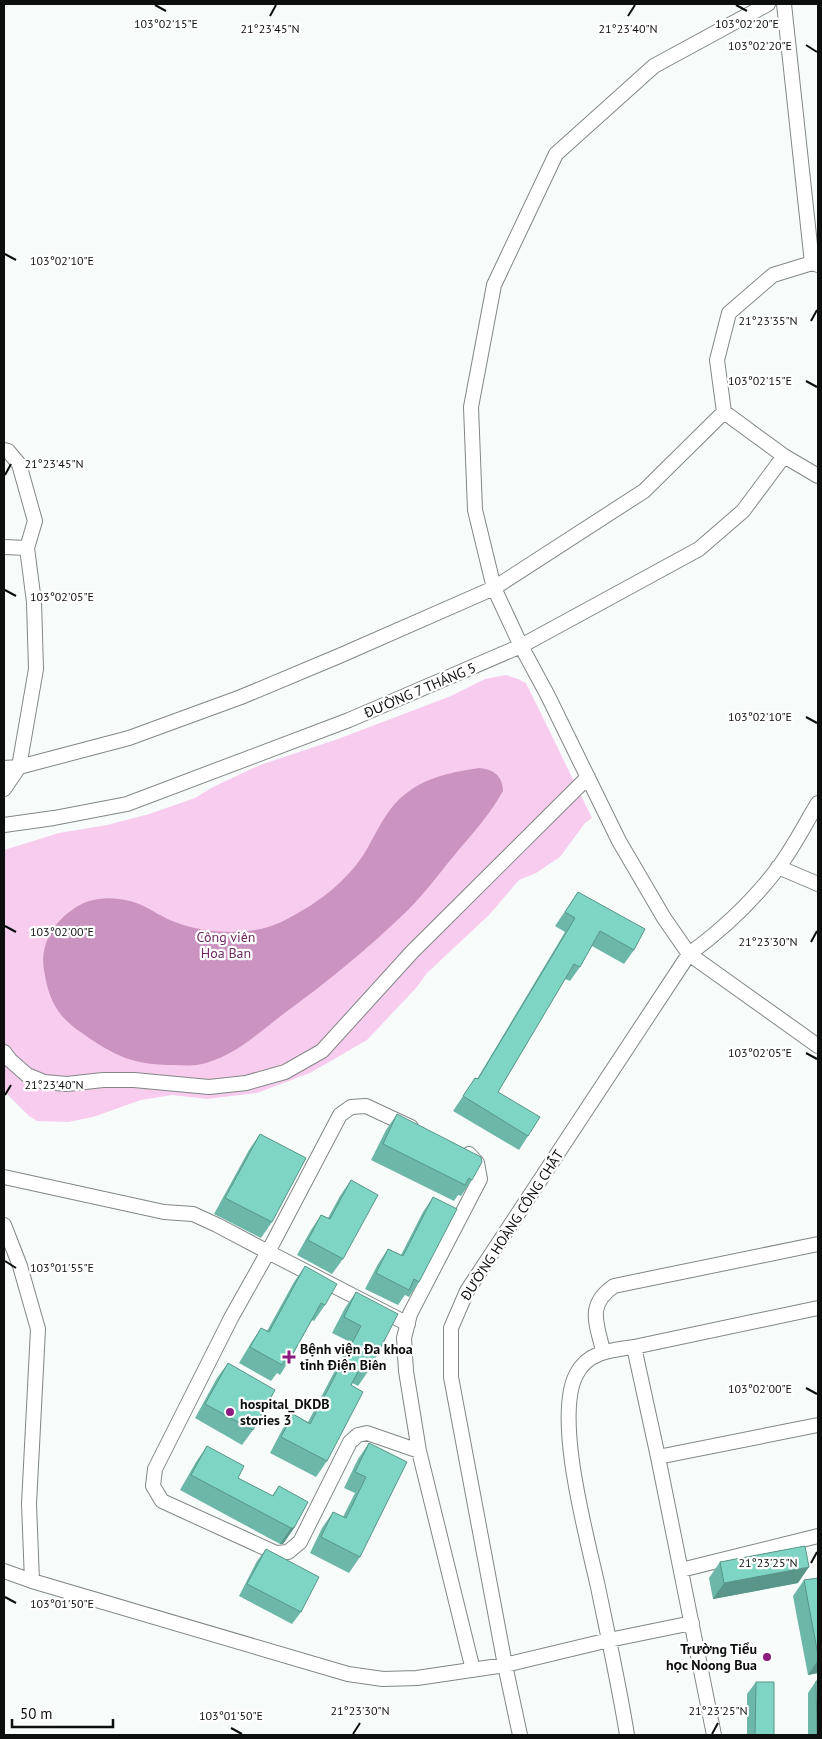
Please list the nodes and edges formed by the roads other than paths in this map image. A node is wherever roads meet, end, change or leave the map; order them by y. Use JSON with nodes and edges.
{"nodes":[{"id":1,"x":768,"y":4,"type":"edge"},
{"id":2,"x":784,"y":4,"type":"edge"},
{"id":3,"x":815,"y":264,"type":"edge"},
{"id":4,"x":724,"y":412,"type":"junction"},
{"id":5,"x":4,"y":450,"type":"edge"},
{"id":6,"x":784,"y":456,"type":"junction"},
{"id":7,"x":818,"y":476,"type":"edge"},
{"id":8,"x":4,"y":547,"type":"edge"},
{"id":9,"x":27,"y":548,"type":"junction"},
{"id":10,"x":494,"y":588,"type":"junction"},
{"id":11,"x":521,"y":646,"type":"junction"},
{"id":12,"x":19,"y":767,"type":"junction"},
{"id":13,"x":4,"y":768,"type":"edge"},
{"id":14,"x":588,"y":778,"type":"junction"},
{"id":15,"x":4,"y":789,"type":"edge"},
{"id":16,"x":818,"y":802,"type":"edge"},
{"id":17,"x":4,"y":826,"type":"edge"},
{"id":18,"x":778,"y":867,"type":"junction"},
{"id":19,"x":818,"y":884,"type":"edge"},
{"id":20,"x":689,"y":954,"type":"junction"},
{"id":21,"x":818,"y":1046,"type":"edge"},
{"id":22,"x":4,"y":1052,"type":"edge"},
{"id":23,"x":426,"y":1134,"type":"edge"},
{"id":24,"x":460,"y":1149,"type":"edge"},
{"id":25,"x":4,"y":1177,"type":"edge"},
{"id":26,"x":4,"y":1225,"type":"edge"},
{"id":27,"x":818,"y":1244,"type":"edge"},
{"id":28,"x":268,"y":1252,"type":"junction"},
{"id":29,"x":818,"y":1308,"type":"edge"},
{"id":30,"x":408,"y":1324,"type":"junction"},
{"id":31,"x":634,"y":1347,"type":"junction"},
{"id":32,"x":603,"y":1351,"type":"junction"},
{"id":33,"x":818,"y":1425,"type":"edge"},
{"id":34,"x":419,"y":1451,"type":"junction"},
{"id":35,"x":658,"y":1457,"type":"junction"},
{"id":36,"x":818,"y":1536,"type":"edge"},
{"id":37,"x":681,"y":1570,"type":"junction"},
{"id":38,"x":4,"y":1572,"type":"edge"},
{"id":39,"x":32,"y":1581,"type":"junction"},
{"id":40,"x":692,"y":1623,"type":"junction"},
{"id":41,"x":609,"y":1640,"type":"junction"},
{"id":42,"x":505,"y":1665,"type":"junction"},
{"id":43,"x":473,"y":1670,"type":"junction"},
{"id":44,"x":520,"y":1735,"type":"edge"},
{"id":45,"x":627,"y":1735,"type":"edge"},
{"id":46,"x":714,"y":1735,"type":"edge"}],
"edges":[{"from":1,"to":10,"type":"street"},
{"from":2,"to":3,"type":"street"},
{"from":3,"to":4,"type":"street"},
{"from":4,"to":6,"type":"street"},
{"from":4,"to":10,"type":"street"},
{"from":5,"to":9,"type":"street"},
{"from":6,"to":7,"type":"street"},
{"from":6,"to":11,"type":"street","name":"ĐƯỜNG 7 THÁNG 5"},
{"from":8,"to":9,"type":"street"},
{"from":9,"to":12,"type":"street"},
{"from":10,"to":11,"type":"street"},
{"from":10,"to":12,"type":"street"},
{"from":11,"to":14,"type":"street"},
{"from":11,"to":17,"type":"street","name":"ĐƯỜNG 7 THÁNG 5"},
{"from":12,"to":13,"type":"street"},
{"from":12,"to":15,"type":"street"},
{"from":14,"to":20,"type":"street"},
{"from":14,"to":22,"type":"street"},
{"from":16,"to":18,"type":"street"},
{"from":18,"to":19,"type":"street"},
{"from":18,"to":20,"type":"street"},
{"from":20,"to":21,"type":"street"},
{"from":20,"to":42,"type":"street","name":"ĐƯỜNG HOÀNG CÔNG CHẤT"},
{"from":23,"to":28,"type":"street"},
{"from":24,"to":30,"type":"street"},
{"from":25,"to":28,"type":"street"},
{"from":26,"to":39,"type":"street"},
{"from":27,"to":32,"type":"street"},
{"from":28,"to":30,"type":"street"},
{"from":28,"to":34,"type":"street"},
{"from":29,"to":31,"type":"street"},
{"from":30,"to":34,"type":"street"},
{"from":31,"to":32,"type":"street"},
{"from":31,"to":35,"type":"street"},
{"from":32,"to":41,"type":"street"},
{"from":33,"to":35,"type":"street"},
{"from":34,"to":43,"type":"street"},
{"from":35,"to":37,"type":"street"},
{"from":36,"to":37,"type":"street"},
{"from":37,"to":40,"type":"street"},
{"from":38,"to":39,"type":"street"},
{"from":39,"to":43,"type":"street"},
{"from":40,"to":41,"type":"street"},
{"from":40,"to":46,"type":"street"},
{"from":41,"to":42,"type":"street"},
{"from":41,"to":45,"type":"street"},
{"from":42,"to":43,"type":"street"},
{"from":42,"to":44,"type":"street","name":"ĐƯỜNG HOÀNG CÔNG CHẤT"}]}
